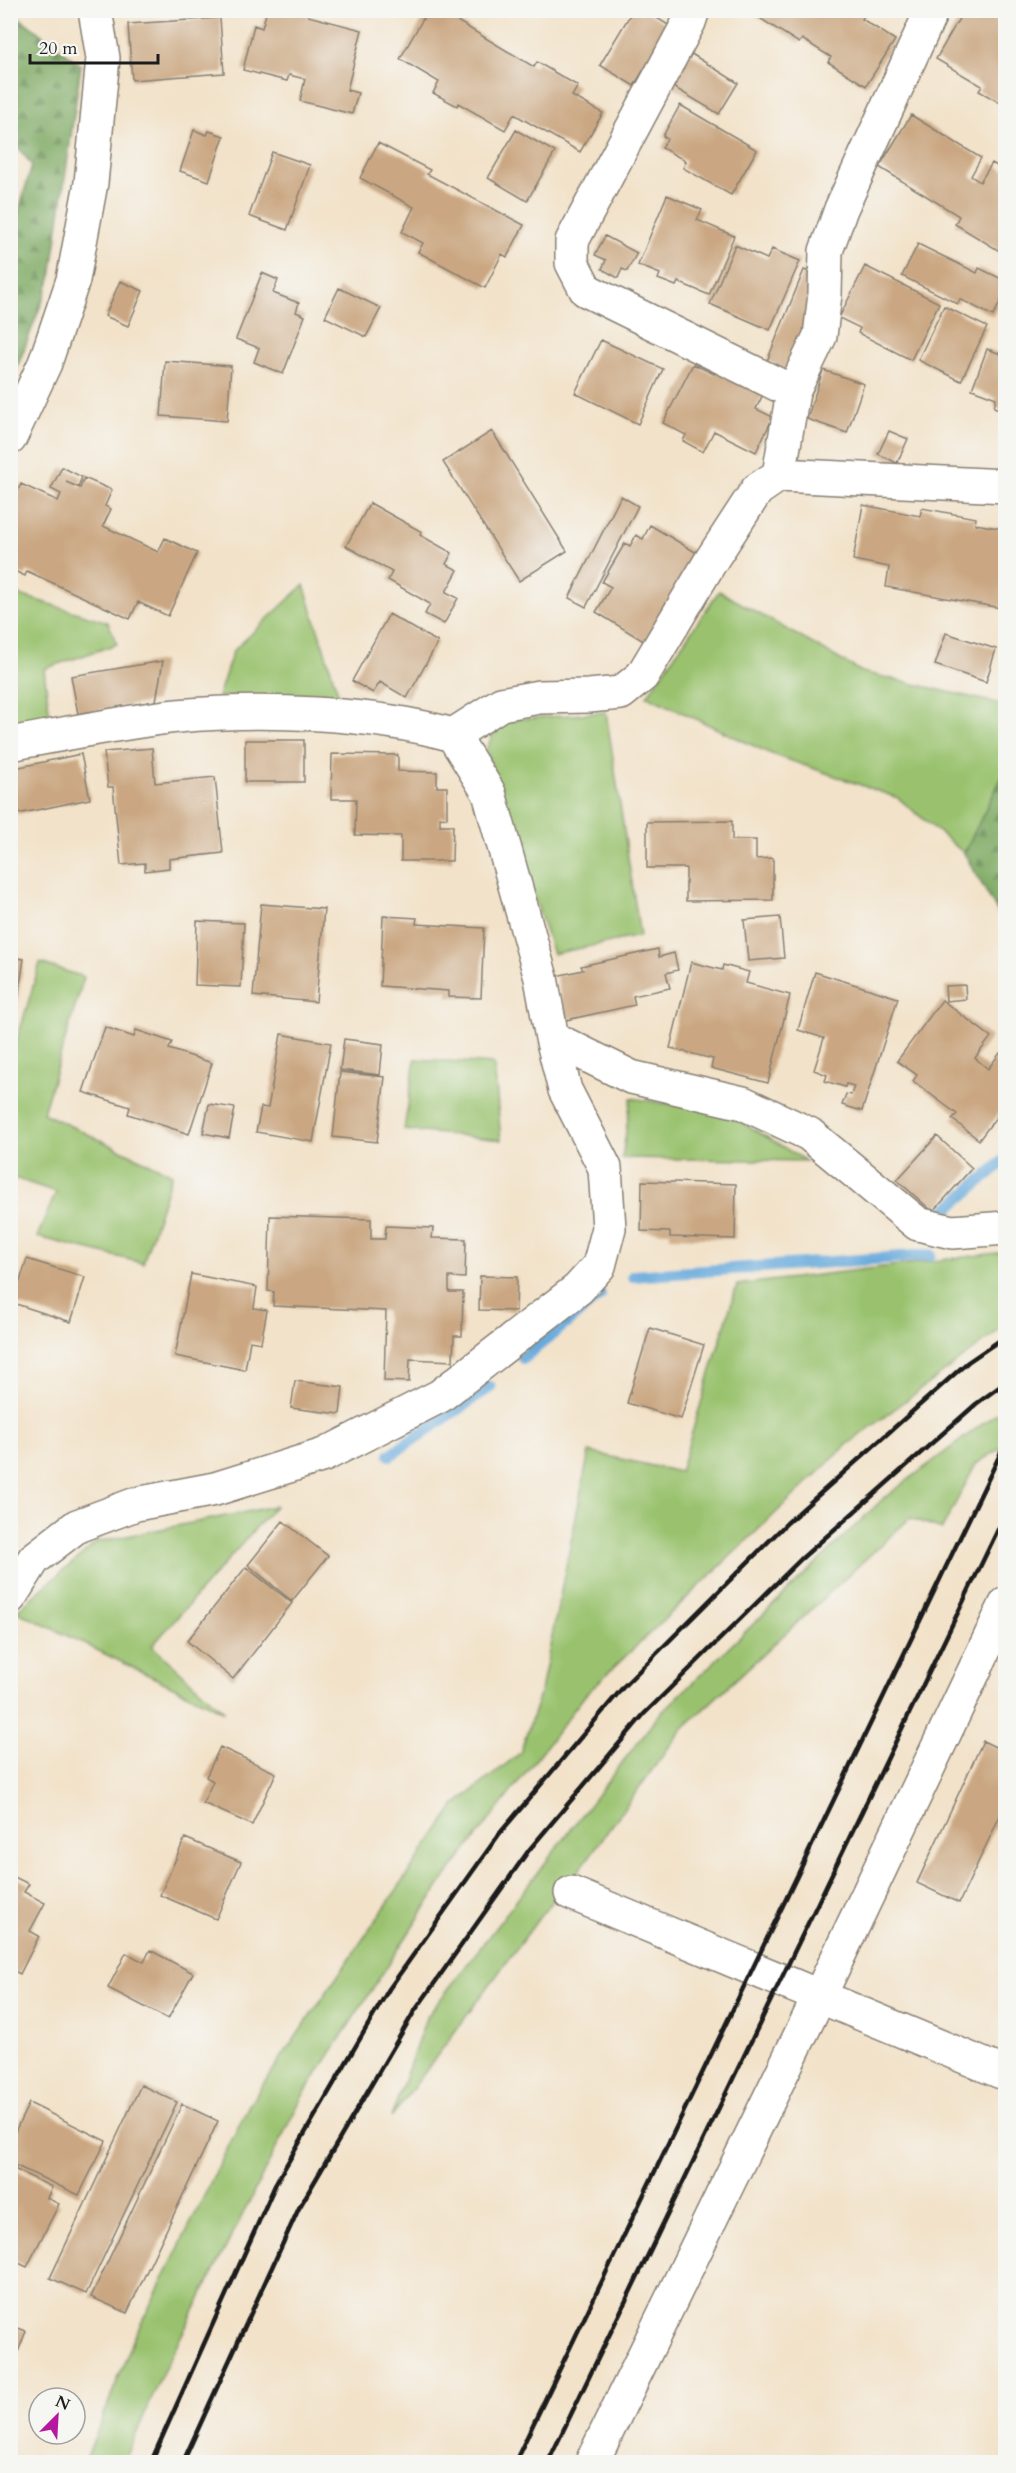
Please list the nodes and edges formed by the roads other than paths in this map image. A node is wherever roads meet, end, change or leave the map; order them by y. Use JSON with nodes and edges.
{"nodes":[{"id":1,"x":95,"y":10,"type":"edge"},
{"id":2,"x":693,"y":10,"type":"edge"},
{"id":3,"x":932,"y":10,"type":"edge"},
{"id":4,"x":793,"y":392,"type":"junction"},
{"id":5,"x":10,"y":438,"type":"edge"},
{"id":6,"x":779,"y":475,"type":"junction"},
{"id":7,"x":1005,"y":486,"type":"edge"},
{"id":8,"x":453,"y":735,"type":"junction"},
{"id":9,"x":10,"y":744,"type":"edge"},
{"id":10,"x":552,"y":1038,"type":"junction"},
{"id":11,"x":1005,"y":1228,"type":"edge"},
{"id":12,"x":10,"y":1597,"type":"edge"},
{"id":13,"x":1005,"y":1604,"type":"edge"},
{"id":14,"x":571,"y":1893,"type":"dead end"},
{"id":15,"x":819,"y":1997,"type":"junction"},
{"id":16,"x":1005,"y":2074,"type":"edge"},
{"id":17,"x":592,"y":2463,"type":"edge"}],
"edges":[{"from":1,"to":5,"type":"street"},
{"from":2,"to":4,"type":"street"},
{"from":3,"to":4,"type":"street"},
{"from":4,"to":6,"type":"street"},
{"from":6,"to":7,"type":"street"},
{"from":6,"to":8,"type":"street"},
{"from":8,"to":9,"type":"street"},
{"from":8,"to":10,"type":"street"},
{"from":10,"to":11,"type":"street"},
{"from":10,"to":12,"type":"street"},
{"from":13,"to":15,"type":"street"},
{"from":14,"to":15,"type":"street"},
{"from":15,"to":16,"type":"street"},
{"from":15,"to":17,"type":"street"}]}
